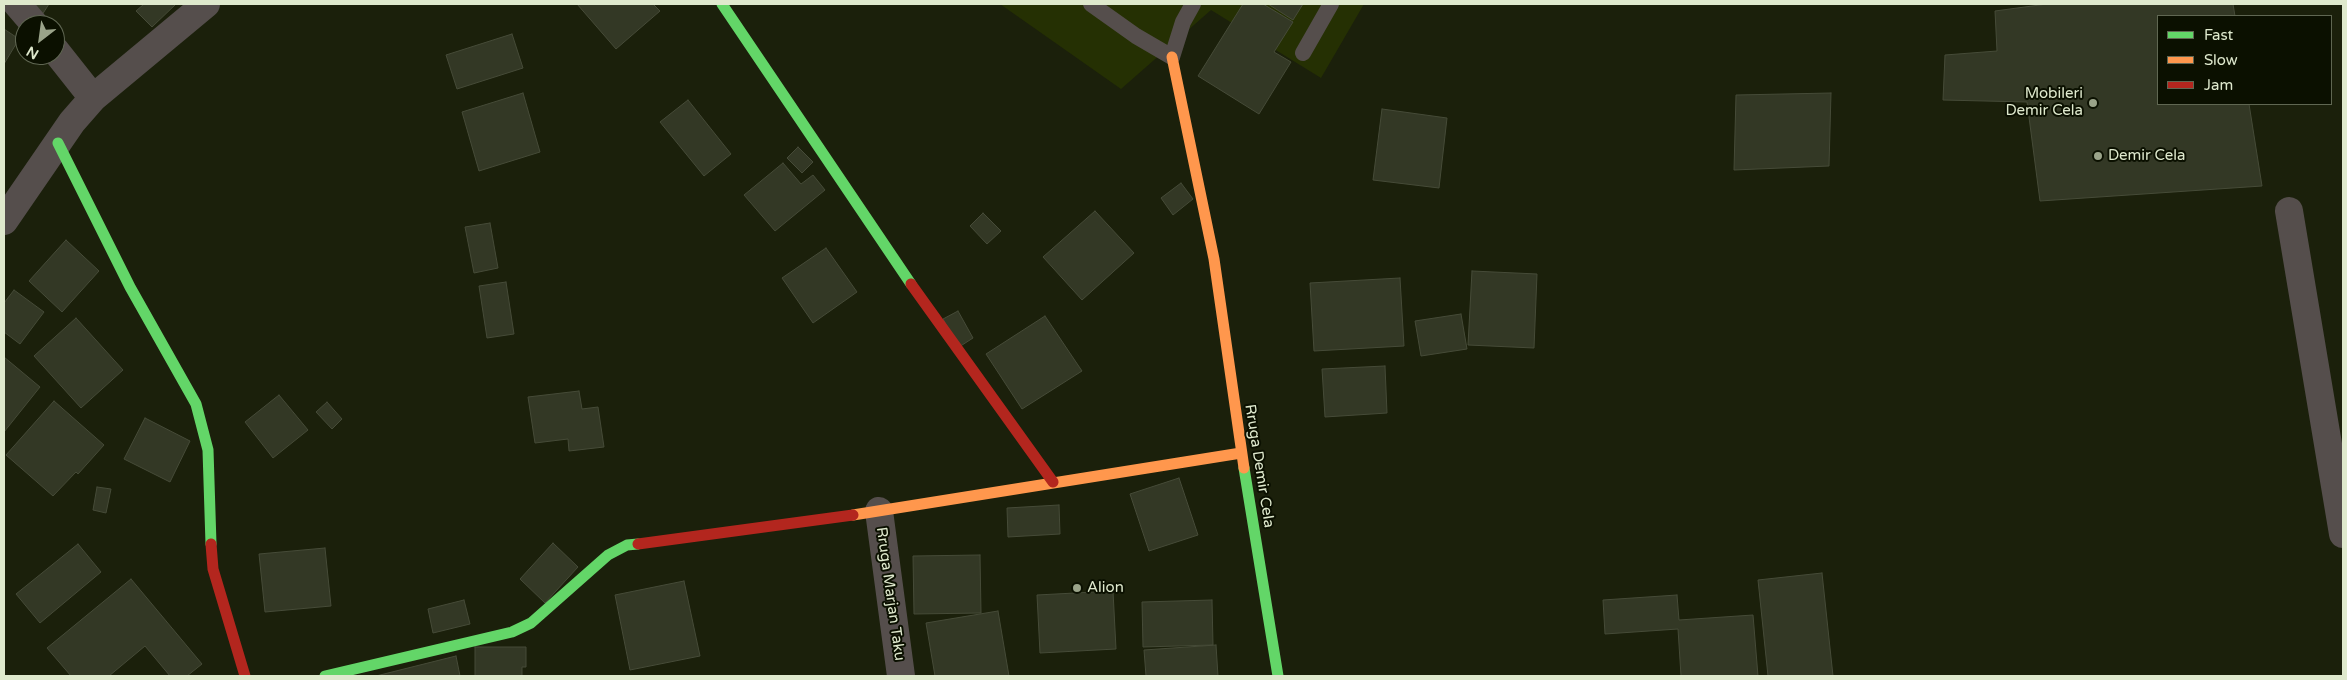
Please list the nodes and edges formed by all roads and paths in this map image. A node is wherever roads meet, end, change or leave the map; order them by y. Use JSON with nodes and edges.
{"nodes":[{"id":1,"x":18,"y":4,"type":"edge"},
{"id":2,"x":722,"y":4,"type":"edge"},
{"id":3,"x":1091,"y":4,"type":"edge"},
{"id":4,"x":1194,"y":4,"type":"edge"},
{"id":5,"x":1331,"y":4,"type":"edge"},
{"id":6,"x":191,"y":9,"type":"edge"},
{"id":7,"x":27,"y":15,"type":"edge"},
{"id":8,"x":1303,"y":53,"type":"dead end"},
{"id":9,"x":1172,"y":57,"type":"junction"},
{"id":10,"x":65,"y":63,"type":"edge"},
{"id":11,"x":93,"y":98,"type":"junction"},
{"id":12,"x":58,"y":143,"type":"junction"},
{"id":13,"x":2289,"y":212,"type":"dead end"},
{"id":14,"x":4,"y":221,"type":"edge"},
{"id":15,"x":1241,"y":453,"type":"junction"},
{"id":16,"x":1053,"y":482,"type":"junction"},
{"id":17,"x":879,"y":512,"type":"junction"},
{"id":18,"x":2343,"y":534,"type":"edge"},
{"id":19,"x":245,"y":676,"type":"edge"},
{"id":20,"x":325,"y":676,"type":"edge"},
{"id":21,"x":901,"y":676,"type":"edge"},
{"id":22,"x":1278,"y":676,"type":"edge"}],
"edges":[{"from":1,"to":7,"type":"street"},
{"from":2,"to":16,"type":"street"},
{"from":3,"to":9,"type":"lane"},
{"from":4,"to":9,"type":"lane"},
{"from":5,"to":8,"type":"lane"},
{"from":6,"to":11,"type":"street"},
{"from":9,"to":15,"type":"street","name":"Rruga Demir Cela"},
{"from":10,"to":11,"type":"street"},
{"from":11,"to":12,"type":"street"},
{"from":12,"to":14,"type":"street"},
{"from":12,"to":19,"type":"street"},
{"from":13,"to":18,"type":"street"},
{"from":15,"to":16,"type":"street"},
{"from":15,"to":22,"type":"street","name":"Rruga Demir Cela"},
{"from":16,"to":17,"type":"street"},
{"from":17,"to":20,"type":"street"},
{"from":17,"to":21,"type":"street","name":"Rruga Marjan Taku"}]}
